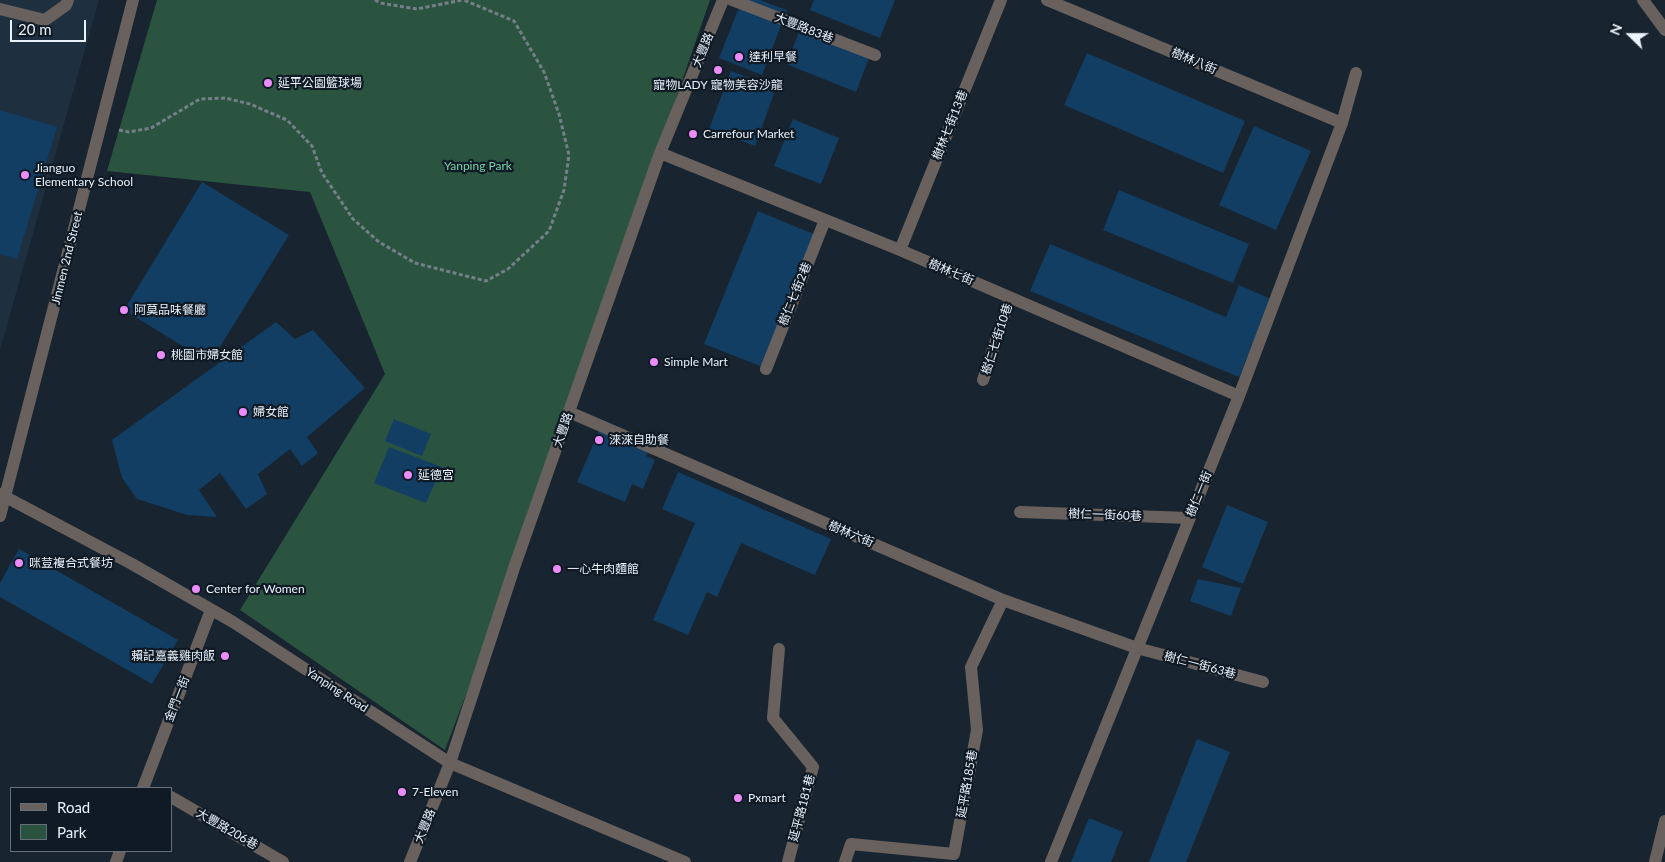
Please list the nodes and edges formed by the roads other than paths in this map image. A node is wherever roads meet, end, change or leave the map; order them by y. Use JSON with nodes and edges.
{"nodes":[{"id":1,"x":68,"y":0,"type":"edge"},
{"id":2,"x":132,"y":0,"type":"edge"},
{"id":3,"x":723,"y":0,"type":"edge"},
{"id":4,"x":732,"y":0,"type":"edge"},
{"id":5,"x":1001,"y":0,"type":"edge"},
{"id":6,"x":1047,"y":0,"type":"edge"},
{"id":7,"x":1643,"y":0,"type":"edge"},
{"id":8,"x":0,"y":9,"type":"edge"},
{"id":9,"x":1665,"y":30,"type":"edge"},
{"id":10,"x":876,"y":55,"type":"dead end"},
{"id":11,"x":1356,"y":73,"type":"dead end"},
{"id":12,"x":1342,"y":123,"type":"junction"},
{"id":13,"x":660,"y":153,"type":"junction"},
{"id":14,"x":825,"y":220,"type":"junction"},
{"id":15,"x":900,"y":250,"type":"junction"},
{"id":16,"x":1010,"y":298,"type":"junction"},
{"id":17,"x":766,"y":369,"type":"dead end"},
{"id":18,"x":983,"y":380,"type":"dead end"},
{"id":19,"x":1238,"y":396,"type":"junction"},
{"id":20,"x":569,"y":412,"type":"junction"},
{"id":21,"x":3,"y":495,"type":"edge"},
{"id":22,"x":1020,"y":512,"type":"dead end"},
{"id":23,"x":0,"y":516,"type":"edge"},
{"id":24,"x":1189,"y":518,"type":"junction"},
{"id":25,"x":1003,"y":600,"type":"junction"},
{"id":26,"x":211,"y":610,"type":"junction"},
{"id":27,"x":779,"y":648,"type":"dead end"},
{"id":28,"x":1137,"y":648,"type":"junction"},
{"id":29,"x":1263,"y":682,"type":"dead end"},
{"id":30,"x":450,"y":763,"type":"junction"},
{"id":31,"x":148,"y":786,"type":"edge"},
{"id":32,"x":172,"y":798,"type":"edge"},
{"id":33,"x":1665,"y":821,"type":"edge"},
{"id":34,"x":283,"y":862,"type":"edge"},
{"id":35,"x":410,"y":862,"type":"edge"},
{"id":36,"x":685,"y":862,"type":"edge"},
{"id":37,"x":788,"y":862,"type":"edge"},
{"id":38,"x":846,"y":862,"type":"edge"},
{"id":39,"x":1051,"y":862,"type":"edge"},
{"id":40,"x":1655,"y":862,"type":"edge"}],
"edges":[{"from":1,"to":8,"type":"street"},
{"from":2,"to":21,"type":"street","name":"Jinmen 2nd Street"},
{"from":3,"to":13,"type":"street","name":"大豐路"},
{"from":4,"to":10,"type":"street","name":"大豐路83巷"},
{"from":5,"to":15,"type":"street","name":"樹林七街13巷"},
{"from":6,"to":12,"type":"street","name":"樹林八街"},
{"from":7,"to":9,"type":"street"},
{"from":11,"to":12,"type":"street","name":"樹仁一街"},
{"from":12,"to":19,"type":"street","name":"樹仁一街"},
{"from":13,"to":14,"type":"street","name":"樹林七街"},
{"from":13,"to":20,"type":"street","name":"大豐路"},
{"from":14,"to":15,"type":"street","name":"樹林七街"},
{"from":14,"to":17,"type":"street","name":"樹仁七街2巷"},
{"from":15,"to":16,"type":"street","name":"樹林七街"},
{"from":16,"to":18,"type":"street","name":"樹仁七街10巷"},
{"from":16,"to":19,"type":"street","name":"樹林七街"},
{"from":19,"to":24,"type":"street","name":"樹仁一街"},
{"from":20,"to":25,"type":"street","name":"樹林六街"},
{"from":20,"to":30,"type":"street","name":"大豐路"},
{"from":21,"to":23,"type":"street","name":"Jinmen 2nd Street"},
{"from":21,"to":26,"type":"street","name":"Yanping Road"},
{"from":22,"to":24,"type":"street","name":"樹仁一街60巷"},
{"from":24,"to":28,"type":"street","name":"樹仁一街"},
{"from":25,"to":28,"type":"street","name":"樹林六街"},
{"from":25,"to":38,"type":"street","name":"延平路185巷"},
{"from":26,"to":30,"type":"street","name":"Yanping Road"},
{"from":26,"to":31,"type":"street","name":"金門一街"},
{"from":27,"to":37,"type":"street","name":"延平路181巷"},
{"from":28,"to":29,"type":"street","name":"樹仁一街63巷"},
{"from":28,"to":39,"type":"street","name":"樹仁一街"},
{"from":30,"to":35,"type":"street","name":"大豐路"},
{"from":30,"to":36,"type":"street","name":"Yanping Road"},
{"from":32,"to":34,"type":"street","name":"大豐路206巷"},
{"from":33,"to":40,"type":"street"}]}
